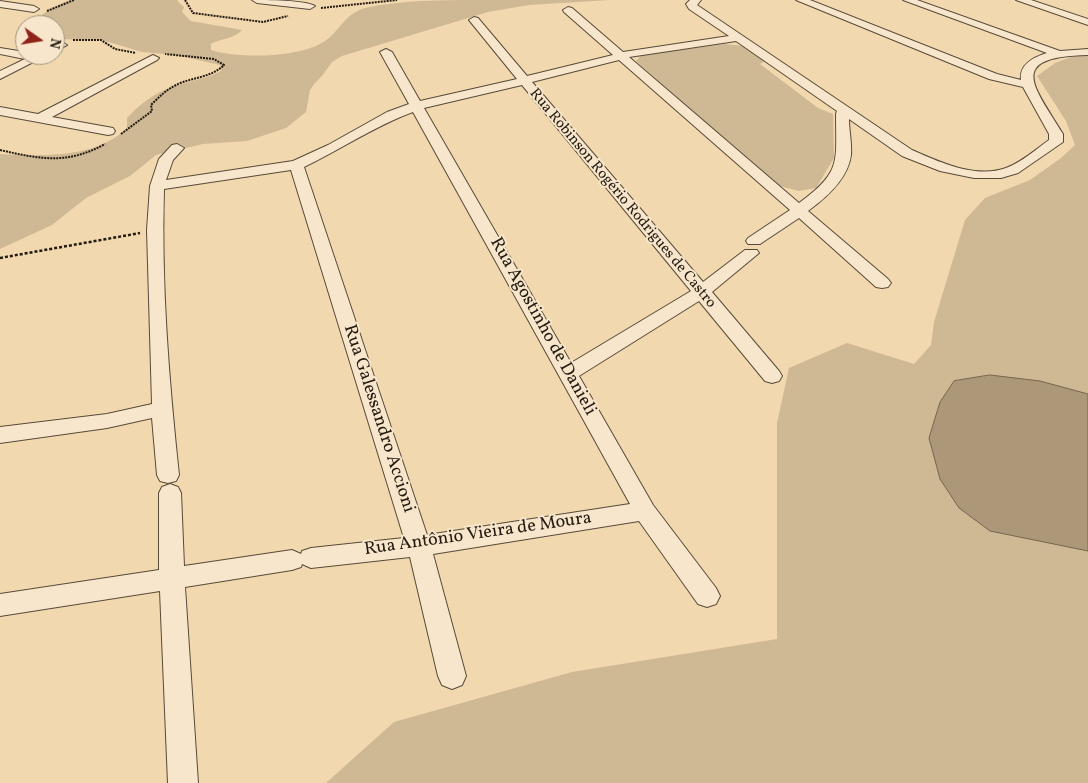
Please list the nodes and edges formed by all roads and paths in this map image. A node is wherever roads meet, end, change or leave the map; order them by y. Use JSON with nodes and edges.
{"nodes":[{"id":1,"x":74,"y":0,"type":"edge"},
{"id":2,"x":257,"y":0,"type":"edge"},
{"id":3,"x":696,"y":0,"type":"edge"},
{"id":4,"x":801,"y":0,"type":"edge"},
{"id":5,"x":908,"y":0,"type":"edge"},
{"id":6,"x":1022,"y":0,"type":"edge"},
{"id":7,"x":0,"y":4,"type":"edge"},
{"id":8,"x":310,"y":6,"type":"dead end"},
{"id":9,"x":568,"y":10,"type":"dead end"},
{"id":10,"x":39,"y":11,"type":"joint"},
{"id":11,"x":474,"y":20,"type":"dead end"},
{"id":12,"x":1088,"y":22,"type":"edge"},
{"id":13,"x":738,"y":38,"type":"junction"},
{"id":14,"x":65,"y":44,"type":"edge"},
{"id":15,"x":0,"y":51,"type":"edge"},
{"id":16,"x":386,"y":52,"type":"dead end"},
{"id":17,"x":1088,"y":52,"type":"edge"},
{"id":18,"x":15,"y":53,"type":"edge"},
{"id":19,"x":139,"y":53,"type":"dead end"},
{"id":20,"x":1059,"y":54,"type":"junction"},
{"id":21,"x":621,"y":55,"type":"junction"},
{"id":22,"x":158,"y":56,"type":"joint"},
{"id":23,"x":19,"y":65,"type":"edge"},
{"id":24,"x":0,"y":74,"type":"edge"},
{"id":25,"x":523,"y":81,"type":"junction"},
{"id":26,"x":1028,"y":85,"type":"junction"},
{"id":27,"x":417,"y":106,"type":"junction"},
{"id":28,"x":846,"y":110,"type":"junction"},
{"id":29,"x":0,"y":111,"type":"edge"},
{"id":30,"x":40,"y":118,"type":"junction"},
{"id":31,"x":110,"y":137,"type":"junction"},
{"id":32,"x":852,"y":137,"type":"junction"},
{"id":33,"x":886,"y":138,"type":"junction"},
{"id":34,"x":177,"y":148,"type":"dead end"},
{"id":35,"x":0,"y":150,"type":"edge"},
{"id":36,"x":296,"y":165,"type":"junction"},
{"id":37,"x":157,"y":186,"type":"junction"},
{"id":38,"x":798,"y":210,"type":"junction"},
{"id":39,"x":155,"y":230,"type":"junction"},
{"id":40,"x":0,"y":258,"type":"edge"},
{"id":41,"x":882,"y":283,"type":"dead end"},
{"id":42,"x":701,"y":292,"type":"junction"},
{"id":43,"x":568,"y":374,"type":"junction"},
{"id":44,"x":772,"y":376,"type":"dead end"},
{"id":45,"x":162,"y":409,"type":"junction"},
{"id":46,"x":0,"y":435,"type":"edge"},
{"id":47,"x":645,"y":510,"type":"junction"},
{"id":48,"x":419,"y":546,"type":"junction"},
{"id":49,"x":172,"y":578,"type":"junction"},
{"id":50,"x":707,"y":596,"type":"dead end"},
{"id":51,"x":0,"y":605,"type":"edge"},
{"id":52,"x":452,"y":676,"type":"dead end"},
{"id":53,"x":183,"y":783,"type":"edge"}],
"edges":[{"from":1,"to":10,"type":"path"},
{"from":2,"to":8,"type":"street"},
{"from":3,"to":13,"type":"street"},
{"from":4,"to":26,"type":"street"},
{"from":5,"to":20,"type":"street"},
{"from":6,"to":12,"type":"street"},
{"from":7,"to":10,"type":"street"},
{"from":9,"to":21,"type":"street"},
{"from":11,"to":25,"type":"street","name":"Rua Robinson Rogério Rodrigues de Castro"},
{"from":13,"to":21,"type":"street"},
{"from":13,"to":28,"type":"street"},
{"from":14,"to":19,"type":"path"},
{"from":15,"to":18,"type":"street"},
{"from":16,"to":27,"type":"street","name":"Rua Agostinho de Danieli"},
{"from":17,"to":20,"type":"street"},
{"from":20,"to":26,"type":"street"},
{"from":21,"to":25,"type":"street"},
{"from":21,"to":38,"type":"street"},
{"from":22,"to":30,"type":"street"},
{"from":22,"to":31,"type":"path"},
{"from":23,"to":24,"type":"street"},
{"from":25,"to":27,"type":"street"},
{"from":25,"to":42,"type":"street","name":"Rua Robinson Rogério Rodrigues de Castro"},
{"from":26,"to":33,"type":"street"},
{"from":27,"to":36,"type":"street"},
{"from":27,"to":43,"type":"street","name":"Rua Agostinho de Danieli"},
{"from":28,"to":32,"type":"street"},
{"from":28,"to":33,"type":"street"},
{"from":29,"to":30,"type":"street"},
{"from":30,"to":31,"type":"street"},
{"from":31,"to":35,"type":"path"},
{"from":32,"to":33,"type":"street"},
{"from":32,"to":38,"type":"street"},
{"from":34,"to":37,"type":"street"},
{"from":36,"to":37,"type":"street"},
{"from":36,"to":48,"type":"street","name":"Rua Galessandro Accioni"},
{"from":37,"to":39,"type":"street"},
{"from":38,"to":41,"type":"street"},
{"from":38,"to":42,"type":"street"},
{"from":39,"to":40,"type":"path"},
{"from":39,"to":45,"type":"street"},
{"from":42,"to":43,"type":"street"},
{"from":42,"to":44,"type":"street","name":"Rua Robinson Rogério Rodrigues de Castro"},
{"from":43,"to":47,"type":"street","name":"Rua Agostinho de Danieli"},
{"from":45,"to":46,"type":"street"},
{"from":45,"to":49,"type":"street"},
{"from":47,"to":48,"type":"street","name":"Rua Antônio Vieira de Moura"},
{"from":47,"to":50,"type":"street","name":"Rua Agostinho de Danieli"},
{"from":48,"to":49,"type":"street","name":"Rua Antônio Vieira de Moura"},
{"from":48,"to":52,"type":"street","name":"Rua Galessandro Accioni"},
{"from":49,"to":51,"type":"street","name":"Rua Antônio Vieira de Moura"},
{"from":49,"to":53,"type":"street"}]}
